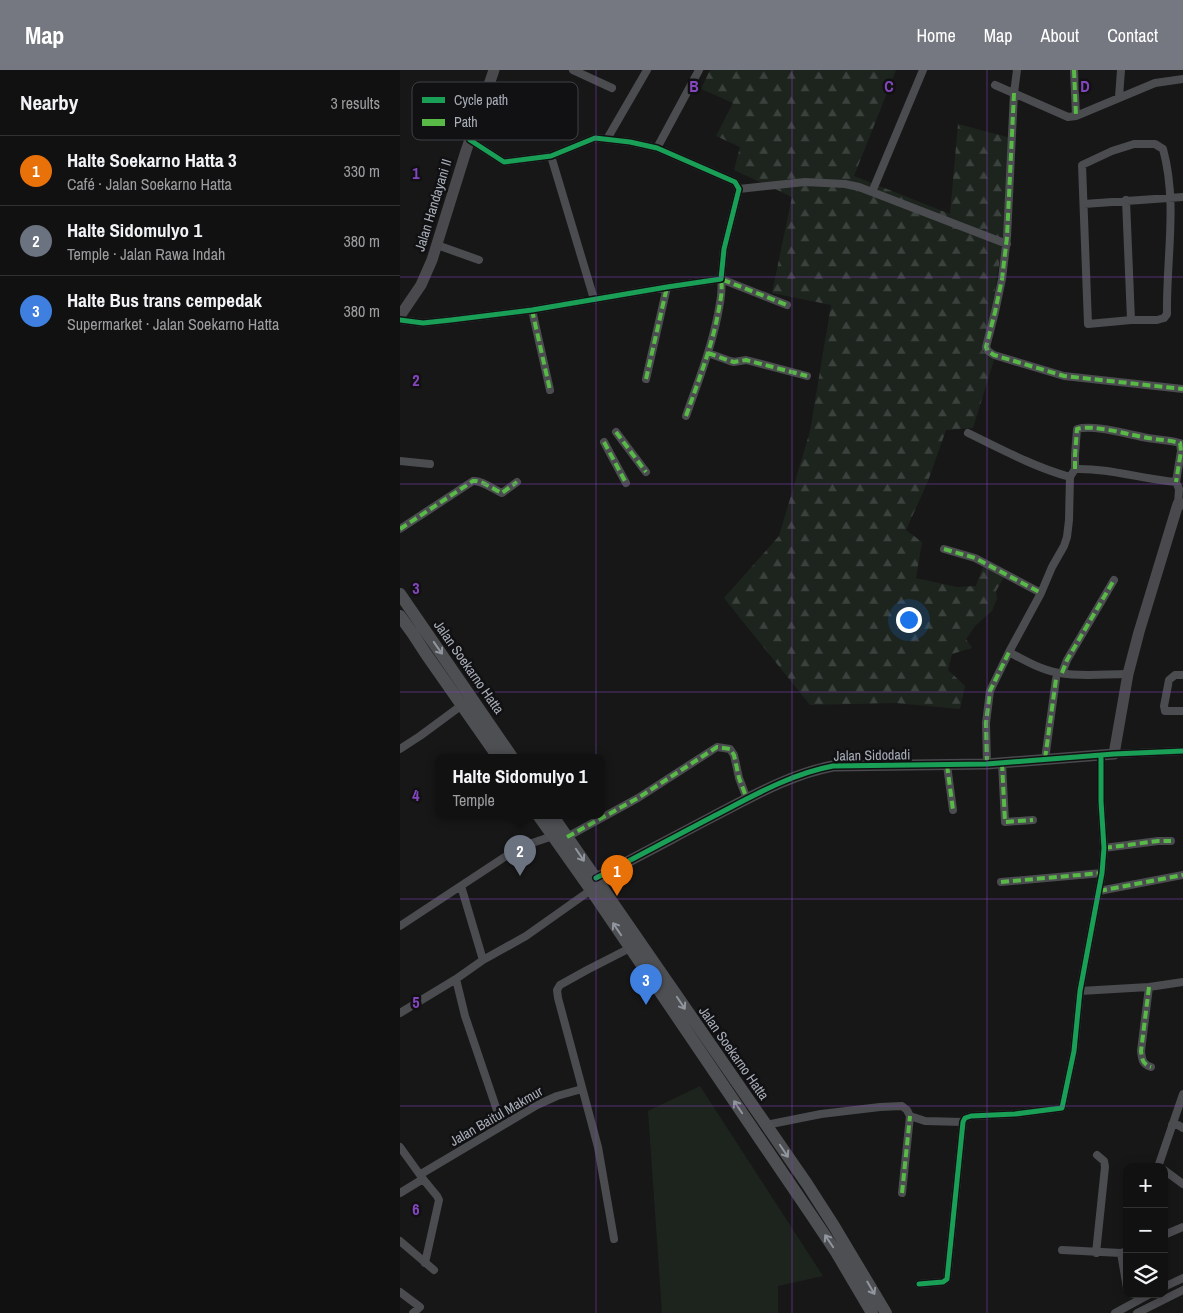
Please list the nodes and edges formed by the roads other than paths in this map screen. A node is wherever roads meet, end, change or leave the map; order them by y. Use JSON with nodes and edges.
{"nodes":[{"id":1,"x":494,"y":70,"type":"edge"},
{"id":2,"x":573,"y":70,"type":"edge"},
{"id":3,"x":647,"y":70,"type":"edge"},
{"id":4,"x":699,"y":70,"type":"edge"},
{"id":5,"x":923,"y":70,"type":"edge"},
{"id":6,"x":1017,"y":70,"type":"edge"},
{"id":7,"x":1074,"y":70,"type":"edge"},
{"id":8,"x":1121,"y":70,"type":"edge"},
{"id":9,"x":1183,"y":79,"type":"edge"},
{"id":10,"x":490,"y":82,"type":"edge"},
{"id":11,"x":995,"y":85,"type":"dead end"},
{"id":12,"x":612,"y":88,"type":"dead end"},
{"id":13,"x":1014,"y":93,"type":"junction"},
{"id":14,"x":1119,"y":97,"type":"junction"},
{"id":15,"x":1076,"y":116,"type":"junction"},
{"id":16,"x":608,"y":139,"type":"junction"},
{"id":17,"x":470,"y":140,"type":"joint"},
{"id":18,"x":657,"y":148,"type":"junction"},
{"id":19,"x":551,"y":156,"type":"junction"},
{"id":20,"x":739,"y":189,"type":"junction"},
{"id":21,"x":872,"y":192,"type":"junction"},
{"id":22,"x":1183,"y":196,"type":"edge"},
{"id":23,"x":1171,"y":197,"type":"junction"},
{"id":24,"x":1126,"y":200,"type":"junction"},
{"id":25,"x":1084,"y":204,"type":"junction"},
{"id":26,"x":1006,"y":244,"type":"junction"},
{"id":27,"x":437,"y":245,"type":"junction"},
{"id":28,"x":479,"y":260,"type":"dead end"},
{"id":29,"x":721,"y":280,"type":"junction"},
{"id":30,"x":666,"y":286,"type":"junction"},
{"id":31,"x":594,"y":299,"type":"junction"},
{"id":32,"x":787,"y":306,"type":"dead end"},
{"id":33,"x":532,"y":310,"type":"junction"},
{"id":34,"x":400,"y":318,"type":"edge"},
{"id":35,"x":1131,"y":320,"type":"junction"},
{"id":36,"x":708,"y":353,"type":"junction"},
{"id":37,"x":808,"y":376,"type":"dead end"},
{"id":38,"x":646,"y":379,"type":"dead end"},
{"id":39,"x":1183,"y":389,"type":"edge"},
{"id":40,"x":550,"y":390,"type":"dead end"},
{"id":41,"x":686,"y":416,"type":"dead end"},
{"id":42,"x":616,"y":432,"type":"dead end"},
{"id":43,"x":968,"y":433,"type":"dead end"},
{"id":44,"x":604,"y":442,"type":"dead end"},
{"id":45,"x":400,"y":461,"type":"edge"},
{"id":46,"x":430,"y":464,"type":"dead end"},
{"id":47,"x":1075,"y":469,"type":"junction"},
{"id":48,"x":646,"y":472,"type":"dead end"},
{"id":49,"x":1070,"y":477,"type":"junction"},
{"id":50,"x":517,"y":482,"type":"dead end"},
{"id":51,"x":1176,"y":482,"type":"junction"},
{"id":52,"x":626,"y":483,"type":"dead end"},
{"id":53,"x":1181,"y":504,"type":"edge"},
{"id":54,"x":400,"y":529,"type":"edge"},
{"id":55,"x":944,"y":549,"type":"dead end"},
{"id":56,"x":1114,"y":580,"type":"dead end"},
{"id":57,"x":1041,"y":593,"type":"junction"},
{"id":58,"x":400,"y":594,"type":"edge"},
{"id":59,"x":400,"y":616,"type":"edge"},
{"id":60,"x":418,"y":630,"type":"junction"},
{"id":61,"x":1009,"y":652,"type":"junction"},
{"id":62,"x":1128,"y":674,"type":"junction"},
{"id":63,"x":1183,"y":675,"type":"edge"},
{"id":64,"x":1059,"y":676,"type":"junction"},
{"id":65,"x":462,"y":705,"type":"junction"},
{"id":66,"x":1183,"y":711,"type":"edge"},
{"id":67,"x":400,"y":749,"type":"edge"},
{"id":68,"x":1183,"y":751,"type":"edge"},
{"id":69,"x":496,"y":754,"type":"edge"},
{"id":70,"x":510,"y":754,"type":"edge"},
{"id":71,"x":1114,"y":754,"type":"junction"},
{"id":72,"x":1101,"y":756,"type":"junction"},
{"id":73,"x":1045,"y":759,"type":"junction"},
{"id":74,"x":1002,"y":763,"type":"junction"},
{"id":75,"x":988,"y":764,"type":"junction"},
{"id":76,"x":947,"y":765,"type":"junction"},
{"id":77,"x":747,"y":799,"type":"junction"},
{"id":78,"x":953,"y":810,"type":"dead end"},
{"id":79,"x":605,"y":816,"type":"edge"},
{"id":80,"x":541,"y":819,"type":"edge"},
{"id":81,"x":555,"y":819,"type":"edge"},
{"id":82,"x":600,"y":819,"type":"edge"},
{"id":83,"x":1032,"y":820,"type":"dead end"},
{"id":84,"x":553,"y":836,"type":"junction"},
{"id":85,"x":567,"y":837,"type":"junction"},
{"id":86,"x":1171,"y":841,"type":"dead end"},
{"id":87,"x":1104,"y":848,"type":"junction"},
{"id":88,"x":1102,"y":874,"type":"junction"},
{"id":89,"x":1183,"y":875,"type":"edge"},
{"id":90,"x":1001,"y":882,"type":"dead end"},
{"id":91,"x":593,"y":884,"type":"junction"},
{"id":92,"x":461,"y":886,"type":"junction"},
{"id":93,"x":1099,"y":891,"type":"junction"},
{"id":94,"x":400,"y":926,"type":"edge"},
{"id":95,"x":630,"y":948,"type":"junction"},
{"id":96,"x":483,"y":960,"type":"junction"},
{"id":97,"x":456,"y":979,"type":"junction"},
{"id":98,"x":1183,"y":982,"type":"edge"},
{"id":99,"x":1149,"y":987,"type":"junction"},
{"id":100,"x":1080,"y":991,"type":"junction"},
{"id":101,"x":400,"y":1013,"type":"edge"},
{"id":102,"x":1151,"y":1067,"type":"dead end"},
{"id":103,"x":582,"y":1089,"type":"junction"},
{"id":104,"x":1182,"y":1100,"type":"edge"},
{"id":105,"x":910,"y":1116,"type":"junction"},
{"id":106,"x":963,"y":1122,"type":"junction"},
{"id":107,"x":502,"y":1125,"type":"junction"},
{"id":108,"x":766,"y":1125,"type":"junction"},
{"id":109,"x":1172,"y":1125,"type":"junction"},
{"id":110,"x":1183,"y":1128,"type":"edge"},
{"id":111,"x":400,"y":1147,"type":"edge"},
{"id":112,"x":1097,"y":1155,"type":"dead end"},
{"id":113,"x":1161,"y":1163,"type":"edge"},
{"id":114,"x":1168,"y":1173,"type":"edge"},
{"id":115,"x":422,"y":1176,"type":"junction"},
{"id":116,"x":806,"y":1184,"type":"junction"},
{"id":117,"x":1183,"y":1184,"type":"edge"},
{"id":118,"x":795,"y":1192,"type":"junction"},
{"id":119,"x":400,"y":1193,"type":"edge"},
{"id":120,"x":902,"y":1193,"type":"dead end"},
{"id":121,"x":1183,"y":1228,"type":"edge"},
{"id":122,"x":1168,"y":1234,"type":"edge"},
{"id":123,"x":614,"y":1239,"type":"dead end"},
{"id":124,"x":400,"y":1241,"type":"edge"},
{"id":125,"x":1062,"y":1250,"type":"dead end"},
{"id":126,"x":1123,"y":1252,"type":"edge"},
{"id":127,"x":1096,"y":1253,"type":"junction"},
{"id":128,"x":425,"y":1263,"type":"junction"},
{"id":129,"x":434,"y":1270,"type":"dead end"},
{"id":130,"x":1183,"y":1278,"type":"edge"},
{"id":131,"x":918,"y":1284,"type":"dead end"},
{"id":132,"x":1168,"y":1285,"type":"edge"},
{"id":133,"x":1183,"y":1290,"type":"edge"},
{"id":134,"x":400,"y":1292,"type":"edge"},
{"id":135,"x":1129,"y":1298,"type":"edge"},
{"id":136,"x":1142,"y":1298,"type":"edge"},
{"id":137,"x":1130,"y":1304,"type":"junction"},
{"id":138,"x":420,"y":1307,"type":"junction"},
{"id":139,"x":413,"y":1313,"type":"edge"},
{"id":140,"x":426,"y":1313,"type":"edge"},
{"id":141,"x":872,"y":1313,"type":"edge"},
{"id":142,"x":886,"y":1313,"type":"edge"},
{"id":143,"x":1115,"y":1313,"type":"edge"},
{"id":144,"x":1137,"y":1313,"type":"edge"}],
"edges":[{"from":1,"to":10,"type":"street","name":"Jalan Handayani II"},
{"from":2,"to":12,"type":"street"},
{"from":3,"to":16,"type":"street"},
{"from":4,"to":18,"type":"street"},
{"from":5,"to":21,"type":"street"},
{"from":6,"to":13,"type":"street"},
{"from":7,"to":15,"type":"street"},
{"from":8,"to":14,"type":"street"},
{"from":9,"to":14,"type":"street"},
{"from":11,"to":13,"type":"street"},
{"from":13,"to":15,"type":"street"},
{"from":13,"to":26,"type":"street"},
{"from":14,"to":15,"type":"street"},
{"from":16,"to":18,"type":"street"},
{"from":16,"to":19,"type":"street"},
{"from":17,"to":19,"type":"street"},
{"from":17,"to":27,"type":"street","name":"Jalan Handayani II"},
{"from":18,"to":20,"type":"street"},
{"from":19,"to":31,"type":"street"},
{"from":20,"to":21,"type":"street"},
{"from":20,"to":29,"type":"street"},
{"from":21,"to":26,"type":"street"},
{"from":22,"to":23,"type":"street"},
{"from":23,"to":24,"type":"street"},
{"from":23,"to":25,"type":"street"},
{"from":23,"to":35,"type":"street"},
{"from":24,"to":25,"type":"street"},
{"from":24,"to":35,"type":"street"},
{"from":25,"to":35,"type":"street"},
{"from":26,"to":39,"type":"street"},
{"from":27,"to":28,"type":"street"},
{"from":27,"to":34,"type":"street","name":"Jalan Handayani II"},
{"from":29,"to":30,"type":"street"},
{"from":29,"to":32,"type":"street"},
{"from":29,"to":36,"type":"street"},
{"from":30,"to":31,"type":"street"},
{"from":30,"to":38,"type":"street"},
{"from":31,"to":33,"type":"street"},
{"from":33,"to":34,"type":"street"},
{"from":33,"to":40,"type":"street"},
{"from":36,"to":37,"type":"street"},
{"from":36,"to":41,"type":"street"},
{"from":42,"to":48,"type":"street"},
{"from":43,"to":49,"type":"street"},
{"from":44,"to":52,"type":"street"},
{"from":45,"to":46,"type":"street"},
{"from":47,"to":49,"type":"street"},
{"from":47,"to":51,"type":"street"},
{"from":47,"to":51,"type":"street"},
{"from":49,"to":57,"type":"street"},
{"from":50,"to":54,"type":"street"},
{"from":51,"to":53,"type":"street"},
{"from":53,"to":62,"type":"street"},
{"from":55,"to":57,"type":"street"},
{"from":56,"to":64,"type":"street"},
{"from":57,"to":61,"type":"street"},
{"from":58,"to":60,"type":"main road","name":"Jalan Soekarno Hatta"},
{"from":59,"to":60,"type":"main road","name":"Jalan Soekarno Hatta"},
{"from":60,"to":65,"type":"main road","name":"Jalan Soekarno Hatta"},
{"from":60,"to":70,"type":"main road","name":"Jalan Soekarno Hatta","one_way":true},
{"from":61,"to":64,"type":"street"},
{"from":61,"to":75,"type":"street"},
{"from":62,"to":64,"type":"street"},
{"from":62,"to":71,"type":"street"},
{"from":63,"to":66,"type":"street"},
{"from":64,"to":73,"type":"street"},
{"from":65,"to":67,"type":"street"},
{"from":65,"to":69,"type":"main road","name":"Jalan Soekarno Hatta"},
{"from":68,"to":71,"type":"street"},
{"from":71,"to":72,"type":"street","name":"Jalan Sidodadi"},
{"from":72,"to":73,"type":"street","name":"Jalan Sidodadi"},
{"from":72,"to":87,"type":"street"},
{"from":73,"to":74,"type":"street","name":"Jalan Sidodadi"},
{"from":74,"to":75,"type":"street","name":"Jalan Sidodadi"},
{"from":74,"to":83,"type":"street"},
{"from":75,"to":76,"type":"street","name":"Jalan Sidodadi"},
{"from":76,"to":77,"type":"street","name":"Jalan Sidodadi"},
{"from":76,"to":78,"type":"street"},
{"from":77,"to":79,"type":"street"},
{"from":77,"to":91,"type":"street","name":"Jalan Sidodadi"},
{"from":80,"to":84,"type":"main road","name":"Jalan Soekarno Hatta"},
{"from":81,"to":85,"type":"main road","name":"Jalan Soekarno Hatta"},
{"from":82,"to":85,"type":"street"},
{"from":84,"to":91,"type":"main road","name":"Jalan Soekarno Hatta"},
{"from":84,"to":92,"type":"street"},
{"from":85,"to":91,"type":"main road","name":"Jalan Soekarno Hatta","one_way":true},
{"from":86,"to":87,"type":"street"},
{"from":87,"to":88,"type":"street"},
{"from":88,"to":90,"type":"street"},
{"from":88,"to":93,"type":"street"},
{"from":89,"to":93,"type":"street"},
{"from":95,"to":91,"type":"main road","name":"Jalan Soekarno Hatta","one_way":true},
{"from":91,"to":96,"type":"street"},
{"from":91,"to":108,"type":"main road","name":"Jalan Soekarno Hatta","one_way":true},
{"from":92,"to":94,"type":"street"},
{"from":92,"to":96,"type":"street"},
{"from":93,"to":100,"type":"street"},
{"from":95,"to":103,"type":"street"},
{"from":118,"to":95,"type":"main road","name":"Jalan Soekarno Hatta","one_way":true},
{"from":96,"to":97,"type":"street"},
{"from":97,"to":101,"type":"street"},
{"from":97,"to":107,"type":"street"},
{"from":98,"to":99,"type":"street"},
{"from":99,"to":100,"type":"street"},
{"from":99,"to":102,"type":"street"},
{"from":100,"to":106,"type":"street"},
{"from":103,"to":107,"type":"street","name":"Jalan Baitul Makmur"},
{"from":103,"to":123,"type":"street"},
{"from":104,"to":109,"type":"street"},
{"from":105,"to":106,"type":"street"},
{"from":105,"to":108,"type":"street"},
{"from":105,"to":120,"type":"street"},
{"from":106,"to":131,"type":"street"},
{"from":107,"to":115,"type":"street","name":"Jalan Baitul Makmur"},
{"from":108,"to":116,"type":"main road","name":"Jalan Soekarno Hatta","one_way":true},
{"from":109,"to":110,"type":"street"},
{"from":109,"to":113,"type":"street"},
{"from":111,"to":115,"type":"street"},
{"from":112,"to":127,"type":"street"},
{"from":114,"to":117,"type":"street"},
{"from":115,"to":119,"type":"street","name":"Jalan Baitul Makmur"},
{"from":115,"to":128,"type":"street"},
{"from":116,"to":118,"type":"main road"},
{"from":116,"to":142,"type":"main road","name":"Jalan Soekarno Hatta","one_way":true},
{"from":141,"to":118,"type":"main road","name":"Jalan Soekarno Hatta","one_way":true},
{"from":121,"to":122,"type":"street"},
{"from":124,"to":128,"type":"street"},
{"from":125,"to":127,"type":"street"},
{"from":126,"to":127,"type":"street"},
{"from":128,"to":129,"type":"street"},
{"from":130,"to":132,"type":"street"},
{"from":133,"to":144,"type":"street"},
{"from":134,"to":138,"type":"street"},
{"from":135,"to":137,"type":"street"},
{"from":136,"to":137,"type":"street"},
{"from":137,"to":143,"type":"street"},
{"from":138,"to":139,"type":"street"},
{"from":138,"to":140,"type":"street"}]}
